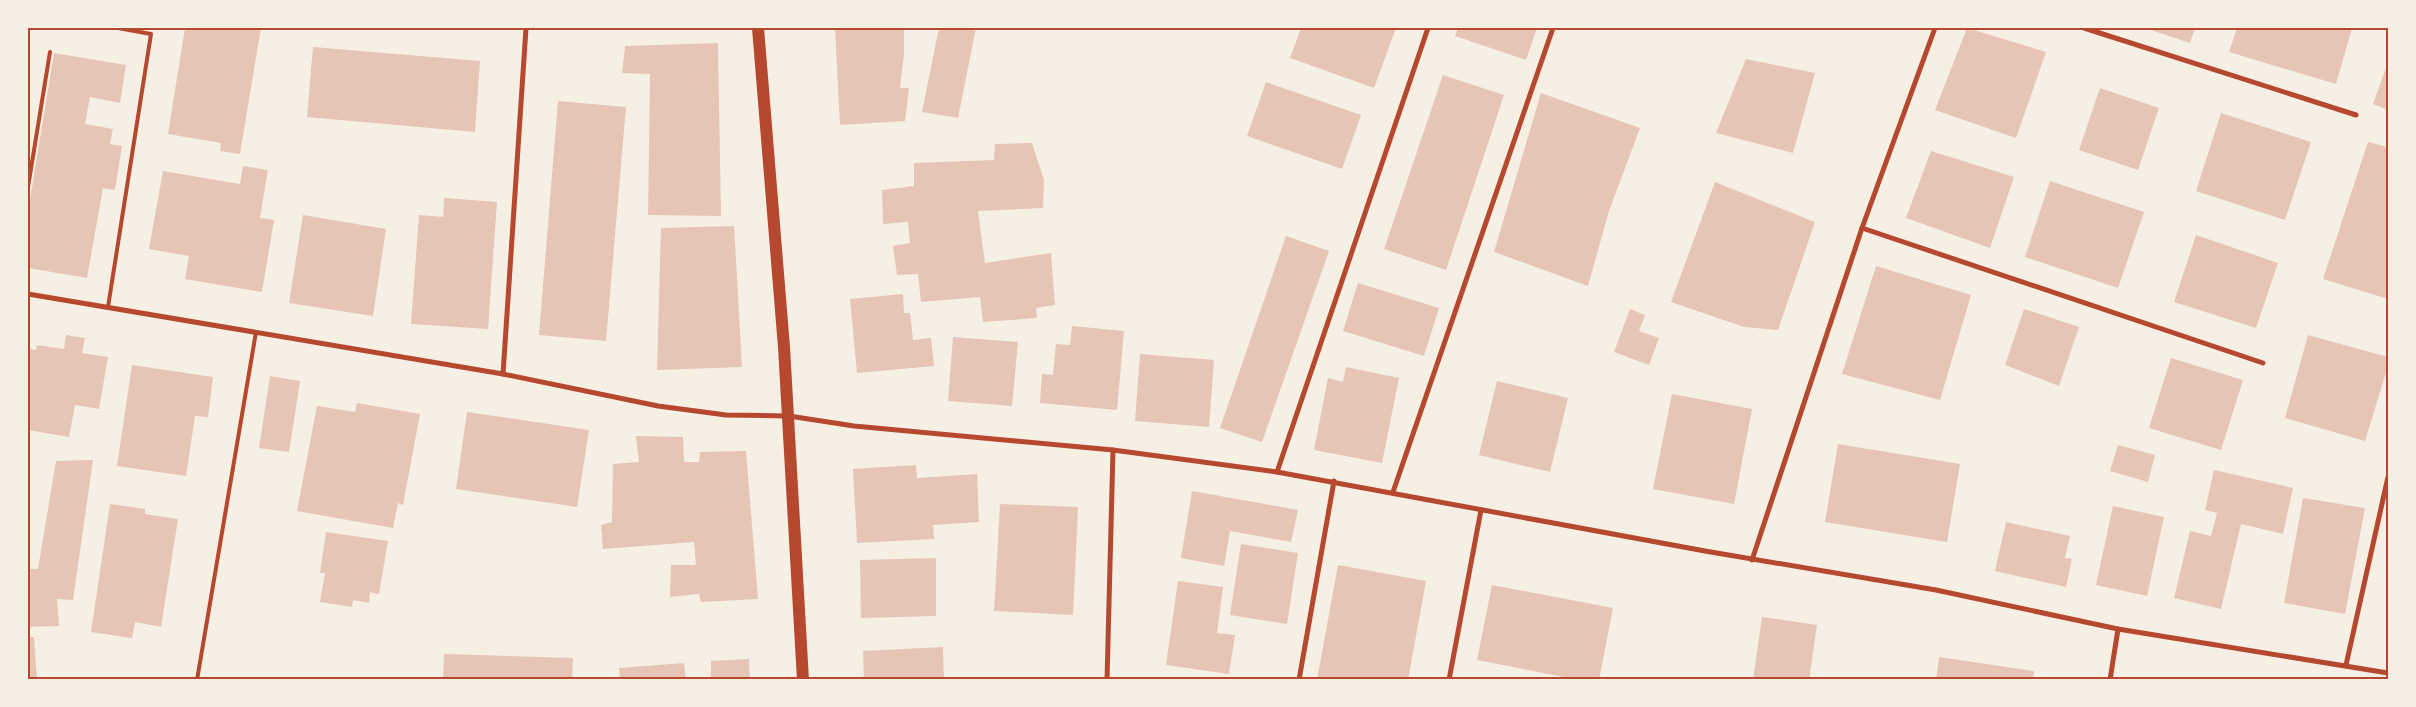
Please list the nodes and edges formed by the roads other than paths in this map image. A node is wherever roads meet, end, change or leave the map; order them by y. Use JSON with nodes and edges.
{"nodes":[{"id":1,"x":118,"y":28,"type":"edge"},
{"id":2,"x":526,"y":28,"type":"edge"},
{"id":3,"x":758,"y":28,"type":"edge"},
{"id":4,"x":1428,"y":28,"type":"edge"},
{"id":5,"x":1553,"y":28,"type":"edge"},
{"id":6,"x":1935,"y":28,"type":"edge"},
{"id":7,"x":2084,"y":28,"type":"edge"},
{"id":8,"x":50,"y":52,"type":"dead end"},
{"id":9,"x":2356,"y":115,"type":"dead end"},
{"id":10,"x":28,"y":187,"type":"edge"},
{"id":11,"x":1862,"y":228,"type":"junction"},
{"id":12,"x":28,"y":294,"type":"edge"},
{"id":13,"x":108,"y":307,"type":"junction"},
{"id":14,"x":256,"y":332,"type":"junction"},
{"id":15,"x":2263,"y":363,"type":"dead end"},
{"id":16,"x":503,"y":374,"type":"junction"},
{"id":17,"x":789,"y":416,"type":"junction"},
{"id":18,"x":1113,"y":450,"type":"junction"},
{"id":19,"x":1277,"y":472,"type":"junction"},
{"id":20,"x":2388,"y":476,"type":"edge"},
{"id":21,"x":1334,"y":481,"type":"junction"},
{"id":22,"x":1393,"y":492,"type":"junction"},
{"id":23,"x":1481,"y":510,"type":"junction"},
{"id":24,"x":1752,"y":560,"type":"junction"},
{"id":25,"x":2118,"y":629,"type":"junction"},
{"id":26,"x":2346,"y":665,"type":"junction"},
{"id":27,"x":2388,"y":673,"type":"edge"},
{"id":28,"x":197,"y":680,"type":"edge"},
{"id":29,"x":803,"y":680,"type":"edge"},
{"id":30,"x":1106,"y":680,"type":"edge"},
{"id":31,"x":1298,"y":680,"type":"edge"},
{"id":32,"x":1449,"y":680,"type":"edge"},
{"id":33,"x":2110,"y":680,"type":"edge"}],
"edges":[{"from":1,"to":13,"type":"lane"},
{"from":2,"to":16,"type":"street"},
{"from":3,"to":17,"type":"main road"},
{"from":4,"to":19,"type":"street"},
{"from":5,"to":22,"type":"street"},
{"from":6,"to":11,"type":"street"},
{"from":7,"to":9,"type":"street"},
{"from":8,"to":10,"type":"lane"},
{"from":11,"to":15,"type":"street"},
{"from":11,"to":24,"type":"street"},
{"from":12,"to":13,"type":"street"},
{"from":13,"to":14,"type":"street"},
{"from":14,"to":16,"type":"street"},
{"from":14,"to":28,"type":"lane"},
{"from":16,"to":17,"type":"street"},
{"from":17,"to":18,"type":"street"},
{"from":17,"to":29,"type":"main road"},
{"from":18,"to":19,"type":"street"},
{"from":18,"to":30,"type":"street"},
{"from":19,"to":21,"type":"street"},
{"from":20,"to":26,"type":"street"},
{"from":21,"to":22,"type":"street"},
{"from":21,"to":31,"type":"street"},
{"from":22,"to":23,"type":"street"},
{"from":23,"to":24,"type":"street"},
{"from":23,"to":32,"type":"street"},
{"from":24,"to":25,"type":"street"},
{"from":25,"to":26,"type":"street"},
{"from":25,"to":33,"type":"street"},
{"from":26,"to":27,"type":"street"}]}
